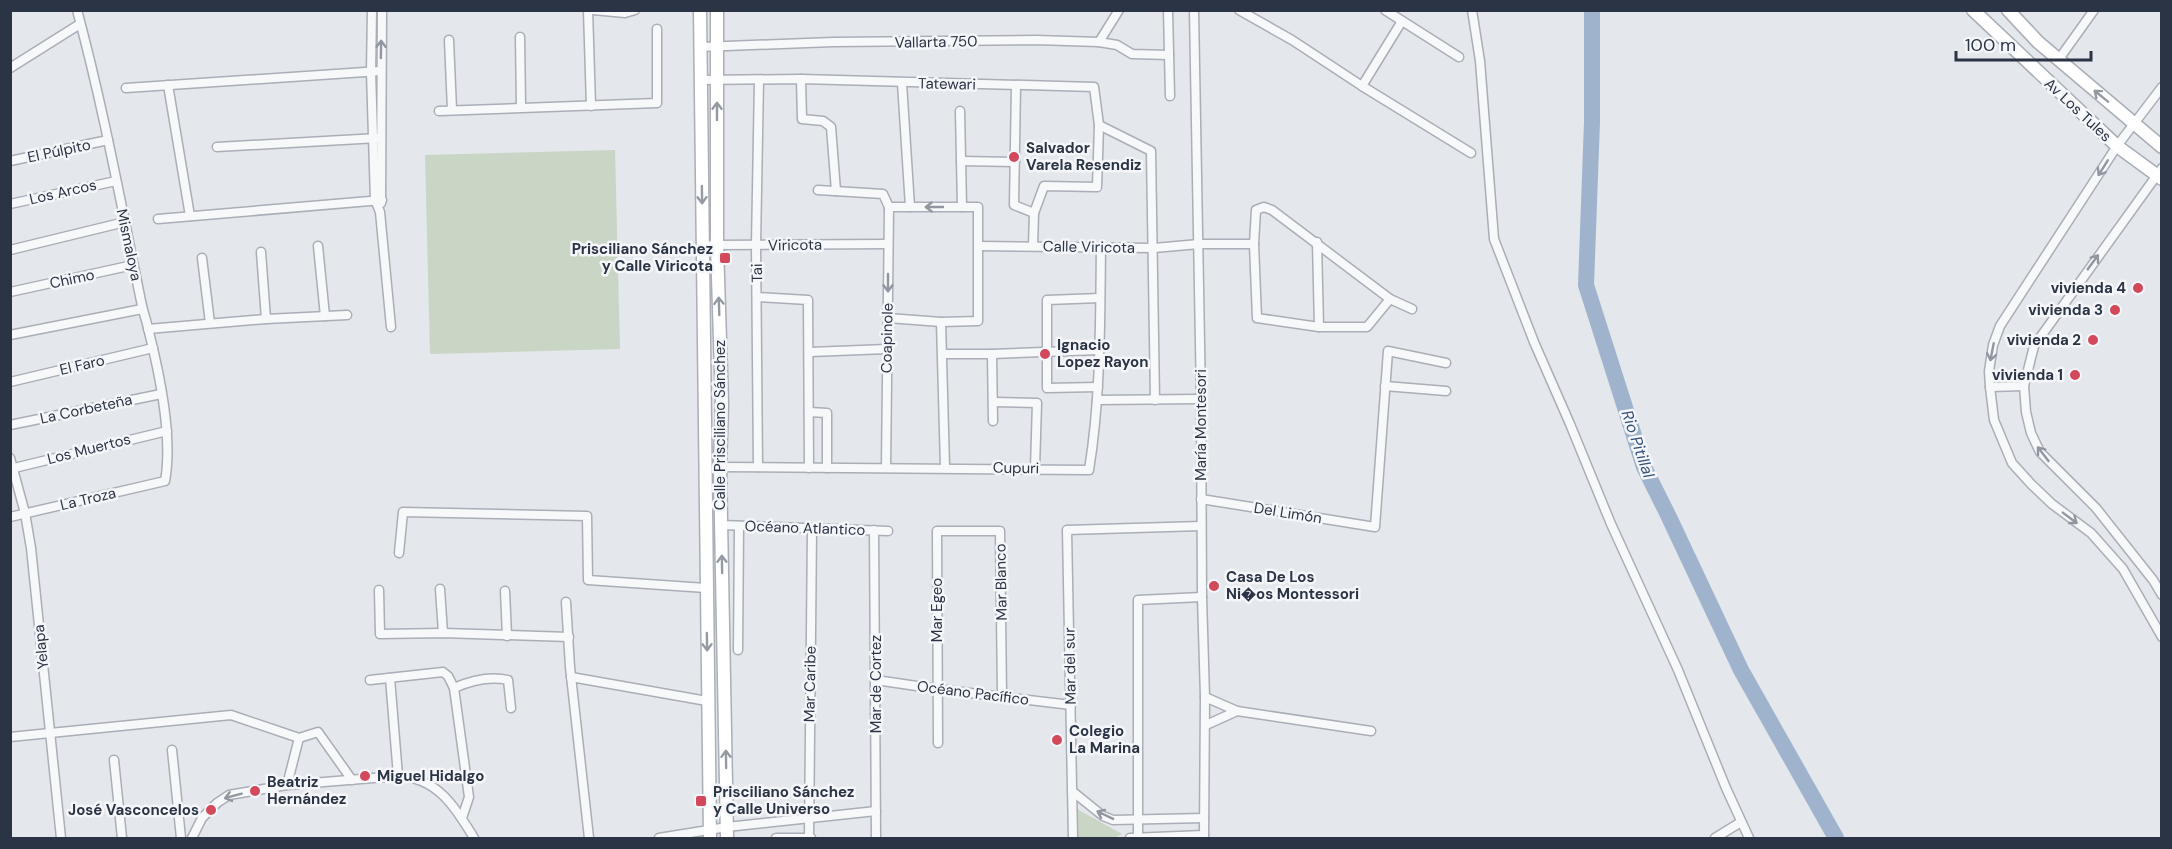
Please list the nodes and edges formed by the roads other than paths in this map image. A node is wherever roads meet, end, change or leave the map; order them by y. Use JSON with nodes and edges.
{"nodes":[{"id":1,"x":77,"y":10,"type":"edge"},
{"id":2,"x":372,"y":10,"type":"edge"},
{"id":3,"x":382,"y":10,"type":"edge"},
{"id":4,"x":588,"y":10,"type":"edge"},
{"id":5,"x":593,"y":10,"type":"edge"},
{"id":6,"x":635,"y":10,"type":"edge"},
{"id":7,"x":700,"y":10,"type":"edge"},
{"id":8,"x":717,"y":10,"type":"edge"},
{"id":9,"x":1119,"y":10,"type":"edge"},
{"id":10,"x":1168,"y":10,"type":"edge"},
{"id":11,"x":1194,"y":10,"type":"edge"},
{"id":12,"x":1239,"y":10,"type":"edge"},
{"id":13,"x":1386,"y":10,"type":"edge"},
{"id":14,"x":1472,"y":10,"type":"edge"},
{"id":15,"x":1973,"y":10,"type":"edge"},
{"id":16,"x":2008,"y":10,"type":"edge"},
{"id":17,"x":2094,"y":10,"type":"edge"},
{"id":18,"x":1402,"y":21,"type":"junction"},
{"id":19,"x":80,"y":24,"type":"junction"},
{"id":20,"x":657,"y":29,"type":"dead end"},
{"id":21,"x":520,"y":37,"type":"dead end"},
{"id":22,"x":449,"y":40,"type":"dead end"},
{"id":23,"x":1099,"y":42,"type":"junction"},
{"id":24,"x":700,"y":47,"type":"junction"},
{"id":25,"x":717,"y":47,"type":"junction"},
{"id":26,"x":1169,"y":55,"type":"junction"},
{"id":27,"x":1460,"y":57,"type":"dead end"},
{"id":28,"x":2059,"y":59,"type":"junction"},
{"id":29,"x":10,"y":68,"type":"edge"},
{"id":30,"x":376,"y":71,"type":"junction"},
{"id":31,"x":801,"y":79,"type":"junction"},
{"id":32,"x":701,"y":80,"type":"junction"},
{"id":33,"x":717,"y":80,"type":"junction"},
{"id":34,"x":759,"y":80,"type":"junction"},
{"id":35,"x":902,"y":83,"type":"junction"},
{"id":36,"x":168,"y":85,"type":"junction"},
{"id":37,"x":1016,"y":85,"type":"junction"},
{"id":38,"x":1362,"y":86,"type":"junction"},
{"id":39,"x":2162,"y":87,"type":"edge"},
{"id":40,"x":126,"y":88,"type":"dead end"},
{"id":41,"x":1170,"y":96,"type":"dead end"},
{"id":42,"x":591,"y":106,"type":"junction"},
{"id":43,"x":521,"y":107,"type":"junction"},
{"id":44,"x":452,"y":110,"type":"junction"},
{"id":45,"x":439,"y":111,"type":"dead end"},
{"id":46,"x":960,"y":111,"type":"dead end"},
{"id":47,"x":2133,"y":122,"type":"junction"},
{"id":48,"x":1099,"y":125,"type":"junction"},
{"id":49,"x":377,"y":139,"type":"junction"},
{"id":50,"x":108,"y":140,"type":"junction"},
{"id":51,"x":2117,"y":146,"type":"junction"},
{"id":52,"x":217,"y":147,"type":"dead end"},
{"id":53,"x":2162,"y":147,"type":"edge"},
{"id":54,"x":1471,"y":153,"type":"dead end"},
{"id":55,"x":10,"y":161,"type":"edge"},
{"id":56,"x":961,"y":161,"type":"junction"},
{"id":57,"x":1015,"y":162,"type":"junction"},
{"id":58,"x":2160,"y":175,"type":"edge"},
{"id":59,"x":116,"y":181,"type":"junction"},
{"id":60,"x":818,"y":190,"type":"dead end"},
{"id":61,"x":836,"y":191,"type":"junction"},
{"id":62,"x":379,"y":200,"type":"junction"},
{"id":63,"x":10,"y":204,"type":"edge"},
{"id":64,"x":889,"y":207,"type":"junction"},
{"id":65,"x":910,"y":207,"type":"junction"},
{"id":66,"x":962,"y":207,"type":"junction"},
{"id":67,"x":1034,"y":213,"type":"junction"},
{"id":68,"x":190,"y":216,"type":"junction"},
{"id":69,"x":158,"y":219,"type":"dead end"},
{"id":70,"x":125,"y":222,"type":"junction"},
{"id":71,"x":1317,"y":242,"type":"junction"},
{"id":72,"x":703,"y":244,"type":"junction"},
{"id":73,"x":888,"y":244,"type":"junction"},
{"id":74,"x":1199,"y":244,"type":"junction"},
{"id":75,"x":1254,"y":244,"type":"junction"},
{"id":76,"x":717,"y":245,"type":"junction"},
{"id":77,"x":756,"y":245,"type":"junction"},
{"id":78,"x":318,"y":246,"type":"dead end"},
{"id":79,"x":978,"y":246,"type":"junction"},
{"id":80,"x":1033,"y":246,"type":"junction"},
{"id":81,"x":1101,"y":247,"type":"junction"},
{"id":82,"x":1154,"y":248,"type":"junction"},
{"id":83,"x":10,"y":250,"type":"edge"},
{"id":84,"x":261,"y":252,"type":"dead end"},
{"id":85,"x":202,"y":258,"type":"dead end"},
{"id":86,"x":133,"y":265,"type":"junction"},
{"id":87,"x":10,"y":292,"type":"edge"},
{"id":88,"x":757,"y":297,"type":"junction"},
{"id":89,"x":1100,"y":298,"type":"junction"},
{"id":90,"x":1390,"y":299,"type":"junction"},
{"id":91,"x":142,"y":309,"type":"junction"},
{"id":92,"x":1412,"y":309,"type":"dead end"},
{"id":93,"x":347,"y":315,"type":"dead end"},
{"id":94,"x":325,"y":316,"type":"junction"},
{"id":95,"x":888,"y":318,"type":"junction"},
{"id":96,"x":266,"y":319,"type":"junction"},
{"id":97,"x":210,"y":322,"type":"junction"},
{"id":98,"x":942,"y":322,"type":"junction"},
{"id":99,"x":391,"y":327,"type":"dead end"},
{"id":100,"x":1319,"y":327,"type":"junction"},
{"id":101,"x":148,"y":329,"type":"junction"},
{"id":102,"x":10,"y":335,"type":"edge"},
{"id":103,"x":153,"y":348,"type":"junction"},
{"id":104,"x":886,"y":349,"type":"junction"},
{"id":105,"x":1099,"y":350,"type":"junction"},
{"id":106,"x":810,"y":352,"type":"junction"},
{"id":107,"x":1047,"y":352,"type":"junction"},
{"id":108,"x":943,"y":354,"type":"junction"},
{"id":109,"x":992,"y":354,"type":"junction"},
{"id":110,"x":1446,"y":363,"type":"dead end"},
{"id":111,"x":10,"y":382,"type":"edge"},
{"id":112,"x":1385,"y":386,"type":"junction"},
{"id":113,"x":2024,"y":386,"type":"junction"},
{"id":114,"x":1098,"y":387,"type":"junction"},
{"id":115,"x":1990,"y":387,"type":"junction"},
{"id":116,"x":1446,"y":391,"type":"dead end"},
{"id":117,"x":161,"y":394,"type":"junction"},
{"id":118,"x":1201,"y":399,"type":"junction"},
{"id":119,"x":1097,"y":400,"type":"junction"},
{"id":120,"x":1155,"y":400,"type":"junction"},
{"id":121,"x":993,"y":402,"type":"junction"},
{"id":122,"x":809,"y":412,"type":"junction"},
{"id":123,"x":993,"y":421,"type":"dead end"},
{"id":124,"x":10,"y":425,"type":"edge"},
{"id":125,"x":167,"y":431,"type":"junction"},
{"id":126,"x":10,"y":458,"type":"edge"},
{"id":127,"x":720,"y":467,"type":"junction"},
{"id":128,"x":758,"y":467,"type":"junction"},
{"id":129,"x":945,"y":467,"type":"junction"},
{"id":130,"x":12,"y":468,"type":"edge"},
{"id":131,"x":809,"y":468,"type":"junction"},
{"id":132,"x":827,"y":468,"type":"junction"},
{"id":133,"x":886,"y":468,"type":"junction"},
{"id":134,"x":1035,"y":468,"type":"junction"},
{"id":135,"x":165,"y":481,"type":"joint"},
{"id":136,"x":1201,"y":499,"type":"junction"},
{"id":137,"x":25,"y":513,"type":"junction"},
{"id":138,"x":10,"y":517,"type":"edge"},
{"id":139,"x":721,"y":525,"type":"junction"},
{"id":140,"x":740,"y":526,"type":"junction"},
{"id":141,"x":1201,"y":526,"type":"junction"},
{"id":142,"x":812,"y":529,"type":"junction"},
{"id":143,"x":874,"y":530,"type":"junction"},
{"id":144,"x":888,"y":531,"type":"dead end"},
{"id":145,"x":937,"y":531,"type":"joint"},
{"id":146,"x":399,"y":553,"type":"dead end"},
{"id":147,"x":706,"y":588,"type":"junction"},
{"id":148,"x":440,"y":589,"type":"dead end"},
{"id":149,"x":379,"y":590,"type":"dead end"},
{"id":150,"x":505,"y":591,"type":"dead end"},
{"id":151,"x":2162,"y":595,"type":"edge"},
{"id":152,"x":1202,"y":597,"type":"junction"},
{"id":153,"x":566,"y":602,"type":"dead end"},
{"id":154,"x":443,"y":633,"type":"junction"},
{"id":155,"x":507,"y":636,"type":"junction"},
{"id":156,"x":2162,"y":637,"type":"edge"},
{"id":157,"x":568,"y":638,"type":"junction"},
{"id":158,"x":738,"y":650,"type":"dead end"},
{"id":159,"x":571,"y":677,"type":"junction"},
{"id":160,"x":390,"y":678,"type":"junction"},
{"id":161,"x":876,"y":680,"type":"junction"},
{"id":162,"x":370,"y":681,"type":"dead end"},
{"id":163,"x":454,"y":688,"type":"junction"},
{"id":164,"x":937,"y":690,"type":"junction"},
{"id":165,"x":1002,"y":696,"type":"junction"},
{"id":166,"x":1205,"y":697,"type":"junction"},
{"id":167,"x":707,"y":701,"type":"junction"},
{"id":168,"x":1071,"y":705,"type":"junction"},
{"id":169,"x":511,"y":708,"type":"dead end"},
{"id":170,"x":1237,"y":711,"type":"junction"},
{"id":171,"x":1206,"y":725,"type":"junction"},
{"id":172,"x":1371,"y":731,"type":"dead end"},
{"id":173,"x":50,"y":732,"type":"junction"},
{"id":174,"x":10,"y":737,"type":"edge"},
{"id":175,"x":299,"y":738,"type":"junction"},
{"id":176,"x":938,"y":743,"type":"dead end"},
{"id":177,"x":172,"y":750,"type":"dead end"},
{"id":178,"x":114,"y":760,"type":"dead end"},
{"id":179,"x":398,"y":776,"type":"junction"},
{"id":180,"x":352,"y":780,"type":"junction"},
{"id":181,"x":287,"y":785,"type":"junction"},
{"id":182,"x":1072,"y":791,"type":"junction"},
{"id":183,"x":876,"y":811,"type":"junction"},
{"id":184,"x":809,"y":818,"type":"junction"},
{"id":185,"x":1204,"y":818,"type":"junction"},
{"id":186,"x":462,"y":819,"type":"junction"},
{"id":187,"x":1138,"y":819,"type":"junction"},
{"id":188,"x":1741,"y":822,"type":"junction"},
{"id":189,"x":727,"y":833,"type":"edge"},
{"id":190,"x":710,"y":835,"type":"edge"},
{"id":191,"x":1204,"y":837,"type":"edge"},
{"id":192,"x":61,"y":838,"type":"edge"},
{"id":193,"x":122,"y":838,"type":"edge"},
{"id":194,"x":181,"y":838,"type":"edge"},
{"id":195,"x":192,"y":838,"type":"edge"},
{"id":196,"x":474,"y":838,"type":"edge"},
{"id":197,"x":589,"y":838,"type":"edge"},
{"id":198,"x":659,"y":838,"type":"edge"},
{"id":199,"x":776,"y":838,"type":"edge"},
{"id":200,"x":810,"y":838,"type":"edge"},
{"id":201,"x":876,"y":838,"type":"edge"},
{"id":202,"x":1073,"y":838,"type":"edge"},
{"id":203,"x":1135,"y":838,"type":"edge"},
{"id":204,"x":1715,"y":838,"type":"edge"},
{"id":205,"x":1749,"y":838,"type":"edge"}],
"edges":[{"from":1,"to":19,"type":"street","name":"Mismaloya"},
{"from":2,"to":30,"type":"street"},
{"from":30,"to":3,"type":"street","one_way":true},
{"from":4,"to":42,"type":"street"},
{"from":5,"to":6,"type":"street"},
{"from":7,"to":24,"type":"main road","name":"Calle Prisciliano Sánchez"},
{"from":8,"to":25,"type":"main road","name":"Calle Prisciliano Sánchez"},
{"from":9,"to":23,"type":"street"},
{"from":10,"to":26,"type":"street"},
{"from":11,"to":74,"type":"street","name":"María Montesori"},
{"from":12,"to":38,"type":"street"},
{"from":13,"to":18,"type":"street"},
{"from":14,"to":188,"type":"street"},
{"from":15,"to":51,"type":"main road","name":"Av Los Tules"},
{"from":16,"to":28,"type":"main road","name":"Av Los Tules"},
{"from":17,"to":28,"type":"street"},
{"from":18,"to":27,"type":"street"},
{"from":18,"to":38,"type":"street"},
{"from":19,"to":29,"type":"street"},
{"from":19,"to":50,"type":"street","name":"Mismaloya"},
{"from":20,"to":42,"type":"street"},
{"from":21,"to":43,"type":"street"},
{"from":22,"to":44,"type":"street"},
{"from":23,"to":25,"type":"street","name":"Vallarta 750"},
{"from":23,"to":26,"type":"street","name":"Vallarta 750"},
{"from":24,"to":25,"type":"street","name":"Vallarta 750"},
{"from":24,"to":32,"type":"main road","name":"Calle Prisciliano Sánchez"},
{"from":25,"to":33,"type":"main road","name":"Calle Prisciliano Sánchez"},
{"from":26,"to":41,"type":"street"},
{"from":47,"to":28,"type":"main road","name":"Av Los Tules","one_way":true},
{"from":30,"to":36,"type":"street"},
{"from":30,"to":49,"type":"street"},
{"from":31,"to":34,"type":"street","name":"Tatewari"},
{"from":31,"to":35,"type":"street","name":"Tatewari"},
{"from":31,"to":61,"type":"street"},
{"from":32,"to":33,"type":"street","name":"Tatewari"},
{"from":32,"to":72,"type":"main road","name":"Calle Prisciliano Sánchez","one_way":true},
{"from":33,"to":34,"type":"street","name":"Tatewari"},
{"from":76,"to":33,"type":"main road","name":"Calle Prisciliano Sánchez","one_way":true},
{"from":34,"to":77,"type":"street","name":"Tai"},
{"from":35,"to":37,"type":"street","name":"Tatewari"},
{"from":35,"to":65,"type":"street"},
{"from":36,"to":40,"type":"street"},
{"from":36,"to":68,"type":"street"},
{"from":37,"to":48,"type":"street","name":"Tatewari"},
{"from":37,"to":57,"type":"street"},
{"from":38,"to":54,"type":"street"},
{"from":39,"to":47,"type":"street"},
{"from":42,"to":43,"type":"street"},
{"from":43,"to":44,"type":"street"},
{"from":44,"to":45,"type":"street"},
{"from":46,"to":56,"type":"street"},
{"from":47,"to":51,"type":"street"},
{"from":47,"to":53,"type":"main road","name":"Av Los Tules"},
{"from":48,"to":67,"type":"street","name":"Tatewari"},
{"from":48,"to":82,"type":"street"},
{"from":49,"to":52,"type":"street"},
{"from":49,"to":62,"type":"street"},
{"from":50,"to":55,"type":"street","name":"El Púlpito"},
{"from":50,"to":59,"type":"street","name":"Mismaloya"},
{"from":51,"to":58,"type":"main road","name":"Av Los Tules"},
{"from":51,"to":115,"type":"street","one_way":true},
{"from":56,"to":57,"type":"street"},
{"from":56,"to":66,"type":"street"},
{"from":57,"to":67,"type":"street"},
{"from":113,"to":58,"type":"street","one_way":true},
{"from":59,"to":63,"type":"street","name":"Los Arcos"},
{"from":59,"to":70,"type":"street","name":"Mismaloya"},
{"from":60,"to":61,"type":"street"},
{"from":61,"to":64,"type":"street"},
{"from":62,"to":68,"type":"street"},
{"from":62,"to":99,"type":"street"},
{"from":64,"to":65,"type":"street"},
{"from":64,"to":73,"type":"street","name":"Coapinole"},
{"from":66,"to":65,"type":"street","one_way":true},
{"from":66,"to":79,"type":"street"},
{"from":67,"to":80,"type":"street"},
{"from":68,"to":69,"type":"street"},
{"from":70,"to":83,"type":"street"},
{"from":70,"to":86,"type":"street","name":"Mismaloya"},
{"from":71,"to":75,"type":"street"},
{"from":71,"to":90,"type":"street"},
{"from":71,"to":100,"type":"street"},
{"from":72,"to":76,"type":"street","name":"Viricota"},
{"from":72,"to":147,"type":"main road","name":"Calle Prisciliano Sánchez"},
{"from":73,"to":77,"type":"street","name":"Viricota"},
{"from":73,"to":95,"type":"street","name":"Coapinole","one_way":true},
{"from":74,"to":75,"type":"street","name":"Calle Viricota"},
{"from":74,"to":82,"type":"street","name":"Calle Viricota"},
{"from":74,"to":118,"type":"street","name":"María Montesori"},
{"from":75,"to":100,"type":"street"},
{"from":76,"to":77,"type":"street","name":"Viricota"},
{"from":127,"to":76,"type":"main road","name":"Calle Prisciliano Sánchez","one_way":true},
{"from":77,"to":88,"type":"street","name":"Tai"},
{"from":78,"to":94,"type":"street"},
{"from":79,"to":80,"type":"street","name":"Calle Viricota"},
{"from":79,"to":98,"type":"street"},
{"from":80,"to":81,"type":"street","name":"Calle Viricota"},
{"from":81,"to":82,"type":"street","name":"Calle Viricota"},
{"from":81,"to":89,"type":"street","name":"Cupuri"},
{"from":82,"to":120,"type":"street"},
{"from":84,"to":96,"type":"street"},
{"from":85,"to":97,"type":"street"},
{"from":86,"to":87,"type":"street","name":"Chimo"},
{"from":86,"to":91,"type":"street","name":"Mismaloya"},
{"from":88,"to":106,"type":"street"},
{"from":88,"to":128,"type":"street","name":"Tai"},
{"from":89,"to":105,"type":"street","name":"Cupuri"},
{"from":89,"to":107,"type":"street"},
{"from":90,"to":92,"type":"street"},
{"from":90,"to":100,"type":"street"},
{"from":91,"to":101,"type":"street","name":"Mismaloya"},
{"from":91,"to":102,"type":"street"},
{"from":93,"to":94,"type":"street"},
{"from":94,"to":96,"type":"street"},
{"from":95,"to":98,"type":"street"},
{"from":95,"to":104,"type":"street","name":"Coapinole"},
{"from":96,"to":97,"type":"street"},
{"from":97,"to":101,"type":"street"},
{"from":98,"to":108,"type":"street"},
{"from":101,"to":103,"type":"street","name":"Mismaloya"},
{"from":103,"to":111,"type":"street","name":"El Faro"},
{"from":103,"to":117,"type":"street","name":"Mismaloya"},
{"from":104,"to":106,"type":"street"},
{"from":104,"to":133,"type":"street","name":"Coapinole"},
{"from":105,"to":107,"type":"street"},
{"from":105,"to":114,"type":"street","name":"Cupuri"},
{"from":106,"to":122,"type":"street"},
{"from":107,"to":109,"type":"street"},
{"from":107,"to":114,"type":"street"},
{"from":108,"to":109,"type":"street"},
{"from":108,"to":129,"type":"street"},
{"from":109,"to":121,"type":"street"},
{"from":110,"to":112,"type":"street"},
{"from":112,"to":116,"type":"street"},
{"from":112,"to":136,"type":"street","name":"Del Limón"},
{"from":113,"to":115,"type":"street"},
{"from":151,"to":113,"type":"street","one_way":true},
{"from":114,"to":119,"type":"street","name":"Cupuri"},
{"from":115,"to":156,"type":"street","one_way":true},
{"from":117,"to":124,"type":"street","name":"La Corbeteña"},
{"from":117,"to":125,"type":"street","name":"Mismaloya"},
{"from":118,"to":120,"type":"street"},
{"from":118,"to":136,"type":"street","name":"María Montesori"},
{"from":119,"to":120,"type":"street"},
{"from":119,"to":134,"type":"street","name":"Cupuri"},
{"from":121,"to":123,"type":"street"},
{"from":121,"to":134,"type":"street"},
{"from":122,"to":131,"type":"street"},
{"from":122,"to":132,"type":"street"},
{"from":125,"to":130,"type":"street","name":"Los Muertos"},
{"from":125,"to":135,"type":"street","name":"Mismaloya"},
{"from":126,"to":130,"type":"street","name":"Yelapa"},
{"from":127,"to":128,"type":"street","name":"Cupuri"},
{"from":127,"to":139,"type":"main road","name":"Calle Prisciliano Sánchez"},
{"from":128,"to":131,"type":"street","name":"Cupuri"},
{"from":129,"to":133,"type":"street","name":"Cupuri"},
{"from":129,"to":134,"type":"street","name":"Cupuri"},
{"from":130,"to":137,"type":"street","name":"Yelapa"},
{"from":131,"to":132,"type":"street","name":"Cupuri"},
{"from":132,"to":133,"type":"street","name":"Cupuri"},
{"from":135,"to":137,"type":"street","name":"La Troza"},
{"from":136,"to":141,"type":"street","name":"María Montesori"},
{"from":137,"to":138,"type":"street","name":"La Troza"},
{"from":137,"to":173,"type":"street","name":"Yelapa"},
{"from":139,"to":140,"type":"street","name":"Océano Atlantico"},
{"from":189,"to":139,"type":"main road","name":"Calle Prisciliano Sánchez","one_way":true},
{"from":140,"to":142,"type":"street","name":"Océano Atlantico"},
{"from":140,"to":158,"type":"street"},
{"from":141,"to":152,"type":"street","name":"María Montesori"},
{"from":141,"to":168,"type":"street","name":"Mar del sur"},
{"from":142,"to":143,"type":"street","name":"Océano Atlantico"},
{"from":142,"to":184,"type":"street","name":"Mar Caribe"},
{"from":143,"to":144,"type":"street","name":"Océano Atlantico"},
{"from":143,"to":161,"type":"street","name":"Mar de Cortez"},
{"from":145,"to":164,"type":"street","name":"Mar Egeo"},
{"from":145,"to":165,"type":"street","name":"Mar Blanco"},
{"from":146,"to":147,"type":"street"},
{"from":147,"to":167,"type":"main road","name":"Calle Prisciliano Sánchez","one_way":true},
{"from":148,"to":154,"type":"street"},
{"from":149,"to":154,"type":"street"},
{"from":150,"to":155,"type":"street"},
{"from":152,"to":166,"type":"street","name":"María Montesori"},
{"from":152,"to":187,"type":"street"},
{"from":153,"to":157,"type":"street"},
{"from":154,"to":155,"type":"street"},
{"from":155,"to":157,"type":"street"},
{"from":157,"to":159,"type":"street"},
{"from":159,"to":167,"type":"street"},
{"from":159,"to":197,"type":"street"},
{"from":160,"to":162,"type":"street"},
{"from":160,"to":163,"type":"street"},
{"from":160,"to":179,"type":"street"},
{"from":161,"to":164,"type":"street","name":"Océano Pacífico"},
{"from":161,"to":183,"type":"street","name":"Mar de Cortez"},
{"from":163,"to":169,"type":"street"},
{"from":163,"to":186,"type":"street"},
{"from":164,"to":165,"type":"street","name":"Océano Pacífico"},
{"from":164,"to":176,"type":"street","name":"Mar Egeo"},
{"from":165,"to":168,"type":"street","name":"Océano Pacífico"},
{"from":166,"to":170,"type":"street"},
{"from":166,"to":171,"type":"street","name":"María Montesori"},
{"from":167,"to":190,"type":"main road","name":"Calle Prisciliano Sánchez"},
{"from":168,"to":182,"type":"street","name":"Mar del sur"},
{"from":170,"to":171,"type":"street"},
{"from":170,"to":172,"type":"street"},
{"from":171,"to":185,"type":"street","name":"María Montesori"},
{"from":173,"to":174,"type":"street"},
{"from":173,"to":175,"type":"street"},
{"from":173,"to":192,"type":"street","name":"Yelapa"},
{"from":175,"to":180,"type":"street"},
{"from":175,"to":181,"type":"street"},
{"from":177,"to":194,"type":"street"},
{"from":178,"to":193,"type":"street"},
{"from":179,"to":180,"type":"street"},
{"from":179,"to":186,"type":"street"},
{"from":180,"to":181,"type":"street"},
{"from":181,"to":195,"type":"street","one_way":true},
{"from":187,"to":182,"type":"street","one_way":true},
{"from":182,"to":202,"type":"street","name":"Mar del sur"},
{"from":183,"to":184,"type":"street"},
{"from":183,"to":201,"type":"street","name":"Mar de Cortez"},
{"from":184,"to":189,"type":"street"},
{"from":184,"to":200,"type":"street","name":"Mar Caribe"},
{"from":185,"to":187,"type":"street"},
{"from":185,"to":191,"type":"street","name":"María Montesori"},
{"from":186,"to":196,"type":"street"},
{"from":187,"to":203,"type":"street"},
{"from":188,"to":204,"type":"street"},
{"from":188,"to":205,"type":"street"},
{"from":189,"to":190,"type":"street"},
{"from":190,"to":198,"type":"street"},
{"from":191,"to":203,"type":"street"},
{"from":199,"to":200,"type":"street"}]}
